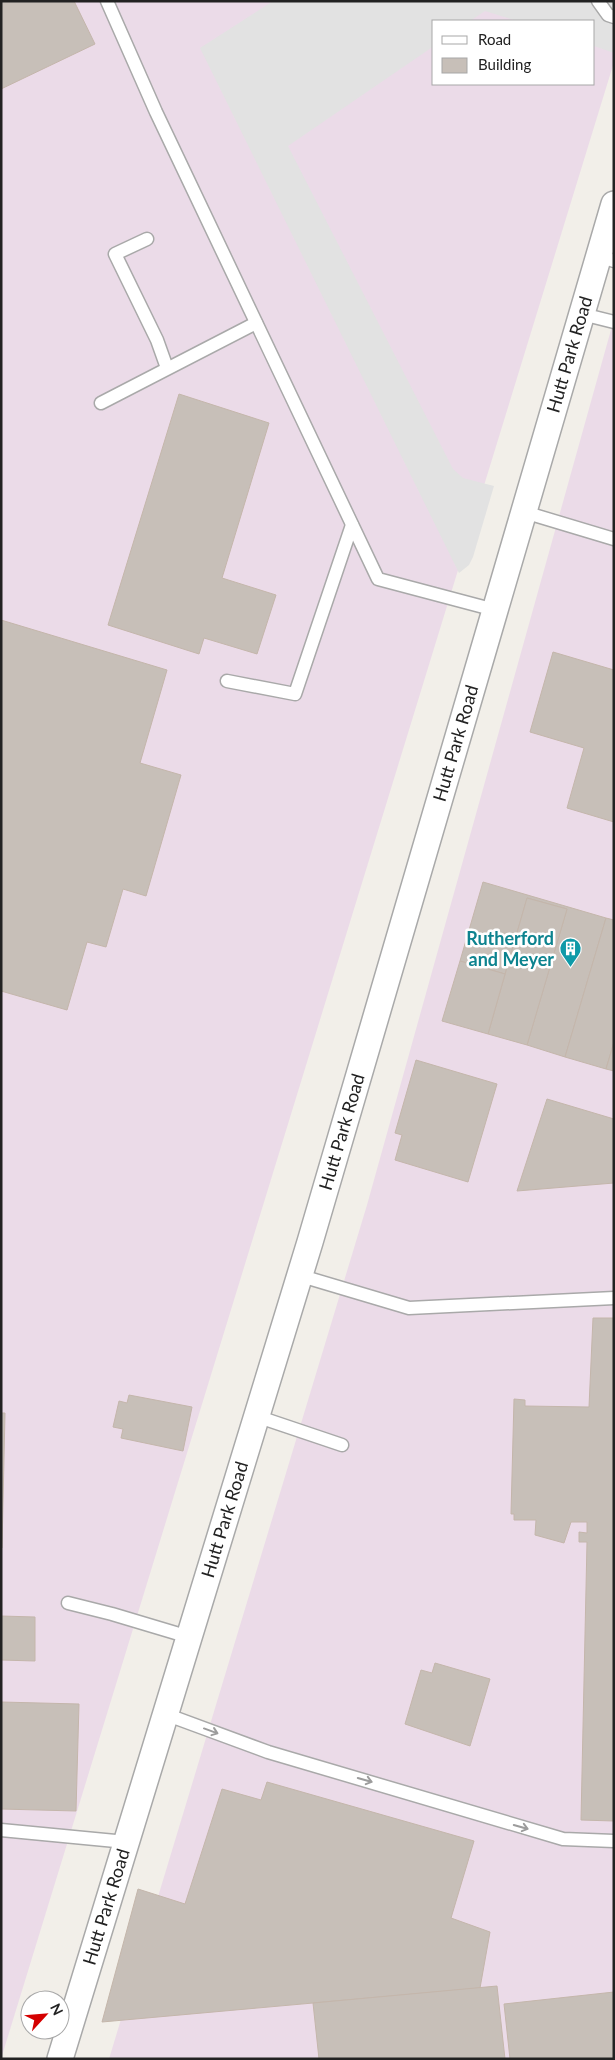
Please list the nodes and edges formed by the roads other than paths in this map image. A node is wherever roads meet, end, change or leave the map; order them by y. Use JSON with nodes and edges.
{"nodes":[{"id":1,"x":107,"y":1,"type":"edge"},
{"id":2,"x":598,"y":1,"type":"edge"},
{"id":3,"x":614,"y":17,"type":"edge"},
{"id":4,"x":614,"y":204,"type":"edge"},
{"id":5,"x":147,"y":239,"type":"dead end"},
{"id":6,"x":607,"y":258,"type":"edge"},
{"id":7,"x":582,"y":314,"type":"junction"},
{"id":8,"x":256,"y":322,"type":"junction"},
{"id":9,"x":614,"y":322,"type":"edge"},
{"id":10,"x":167,"y":368,"type":"junction"},
{"id":11,"x":101,"y":403,"type":"dead end"},
{"id":12,"x":524,"y":512,"type":"junction"},
{"id":13,"x":352,"y":525,"type":"junction"},
{"id":14,"x":614,"y":539,"type":"edge"},
{"id":15,"x":494,"y":610,"type":"junction"},
{"id":16,"x":227,"y":681,"type":"dead end"},
{"id":17,"x":298,"y":1275,"type":"junction"},
{"id":18,"x":614,"y":1298,"type":"edge"},
{"id":19,"x":256,"y":1416,"type":"junction"},
{"id":20,"x":342,"y":1445,"type":"dead end"},
{"id":21,"x":68,"y":1603,"type":"dead end"},
{"id":22,"x":189,"y":1637,"type":"junction"},
{"id":23,"x":165,"y":1714,"type":"junction"},
{"id":24,"x":1,"y":1830,"type":"edge"},
{"id":25,"x":614,"y":1841,"type":"edge"},
{"id":26,"x":126,"y":1842,"type":"junction"},
{"id":27,"x":60,"y":2059,"type":"edge"}],
"edges":[{"from":1,"to":8,"type":"lane"},
{"from":2,"to":3,"type":"lane"},
{"from":4,"to":6,"type":"street","name":"Hutt Park Road"},
{"from":5,"to":10,"type":"lane"},
{"from":6,"to":7,"type":"street","name":"Hutt Park Road"},
{"from":7,"to":9,"type":"lane"},
{"from":7,"to":12,"type":"street","name":"Hutt Park Road"},
{"from":8,"to":10,"type":"lane"},
{"from":8,"to":13,"type":"lane"},
{"from":10,"to":11,"type":"lane"},
{"from":12,"to":14,"type":"lane"},
{"from":12,"to":15,"type":"street","name":"Hutt Park Road"},
{"from":13,"to":15,"type":"lane"},
{"from":13,"to":16,"type":"lane"},
{"from":15,"to":17,"type":"street","name":"Hutt Park Road"},
{"from":17,"to":18,"type":"lane"},
{"from":17,"to":19,"type":"street","name":"Hutt Park Road"},
{"from":19,"to":20,"type":"lane"},
{"from":19,"to":22,"type":"street","name":"Hutt Park Road"},
{"from":21,"to":22,"type":"lane"},
{"from":22,"to":23,"type":"street","name":"Hutt Park Road"},
{"from":23,"to":25,"type":"lane","one_way":true},
{"from":23,"to":26,"type":"street","name":"Hutt Park Road"},
{"from":24,"to":26,"type":"lane"},
{"from":26,"to":27,"type":"street","name":"Hutt Park Road"}]}
